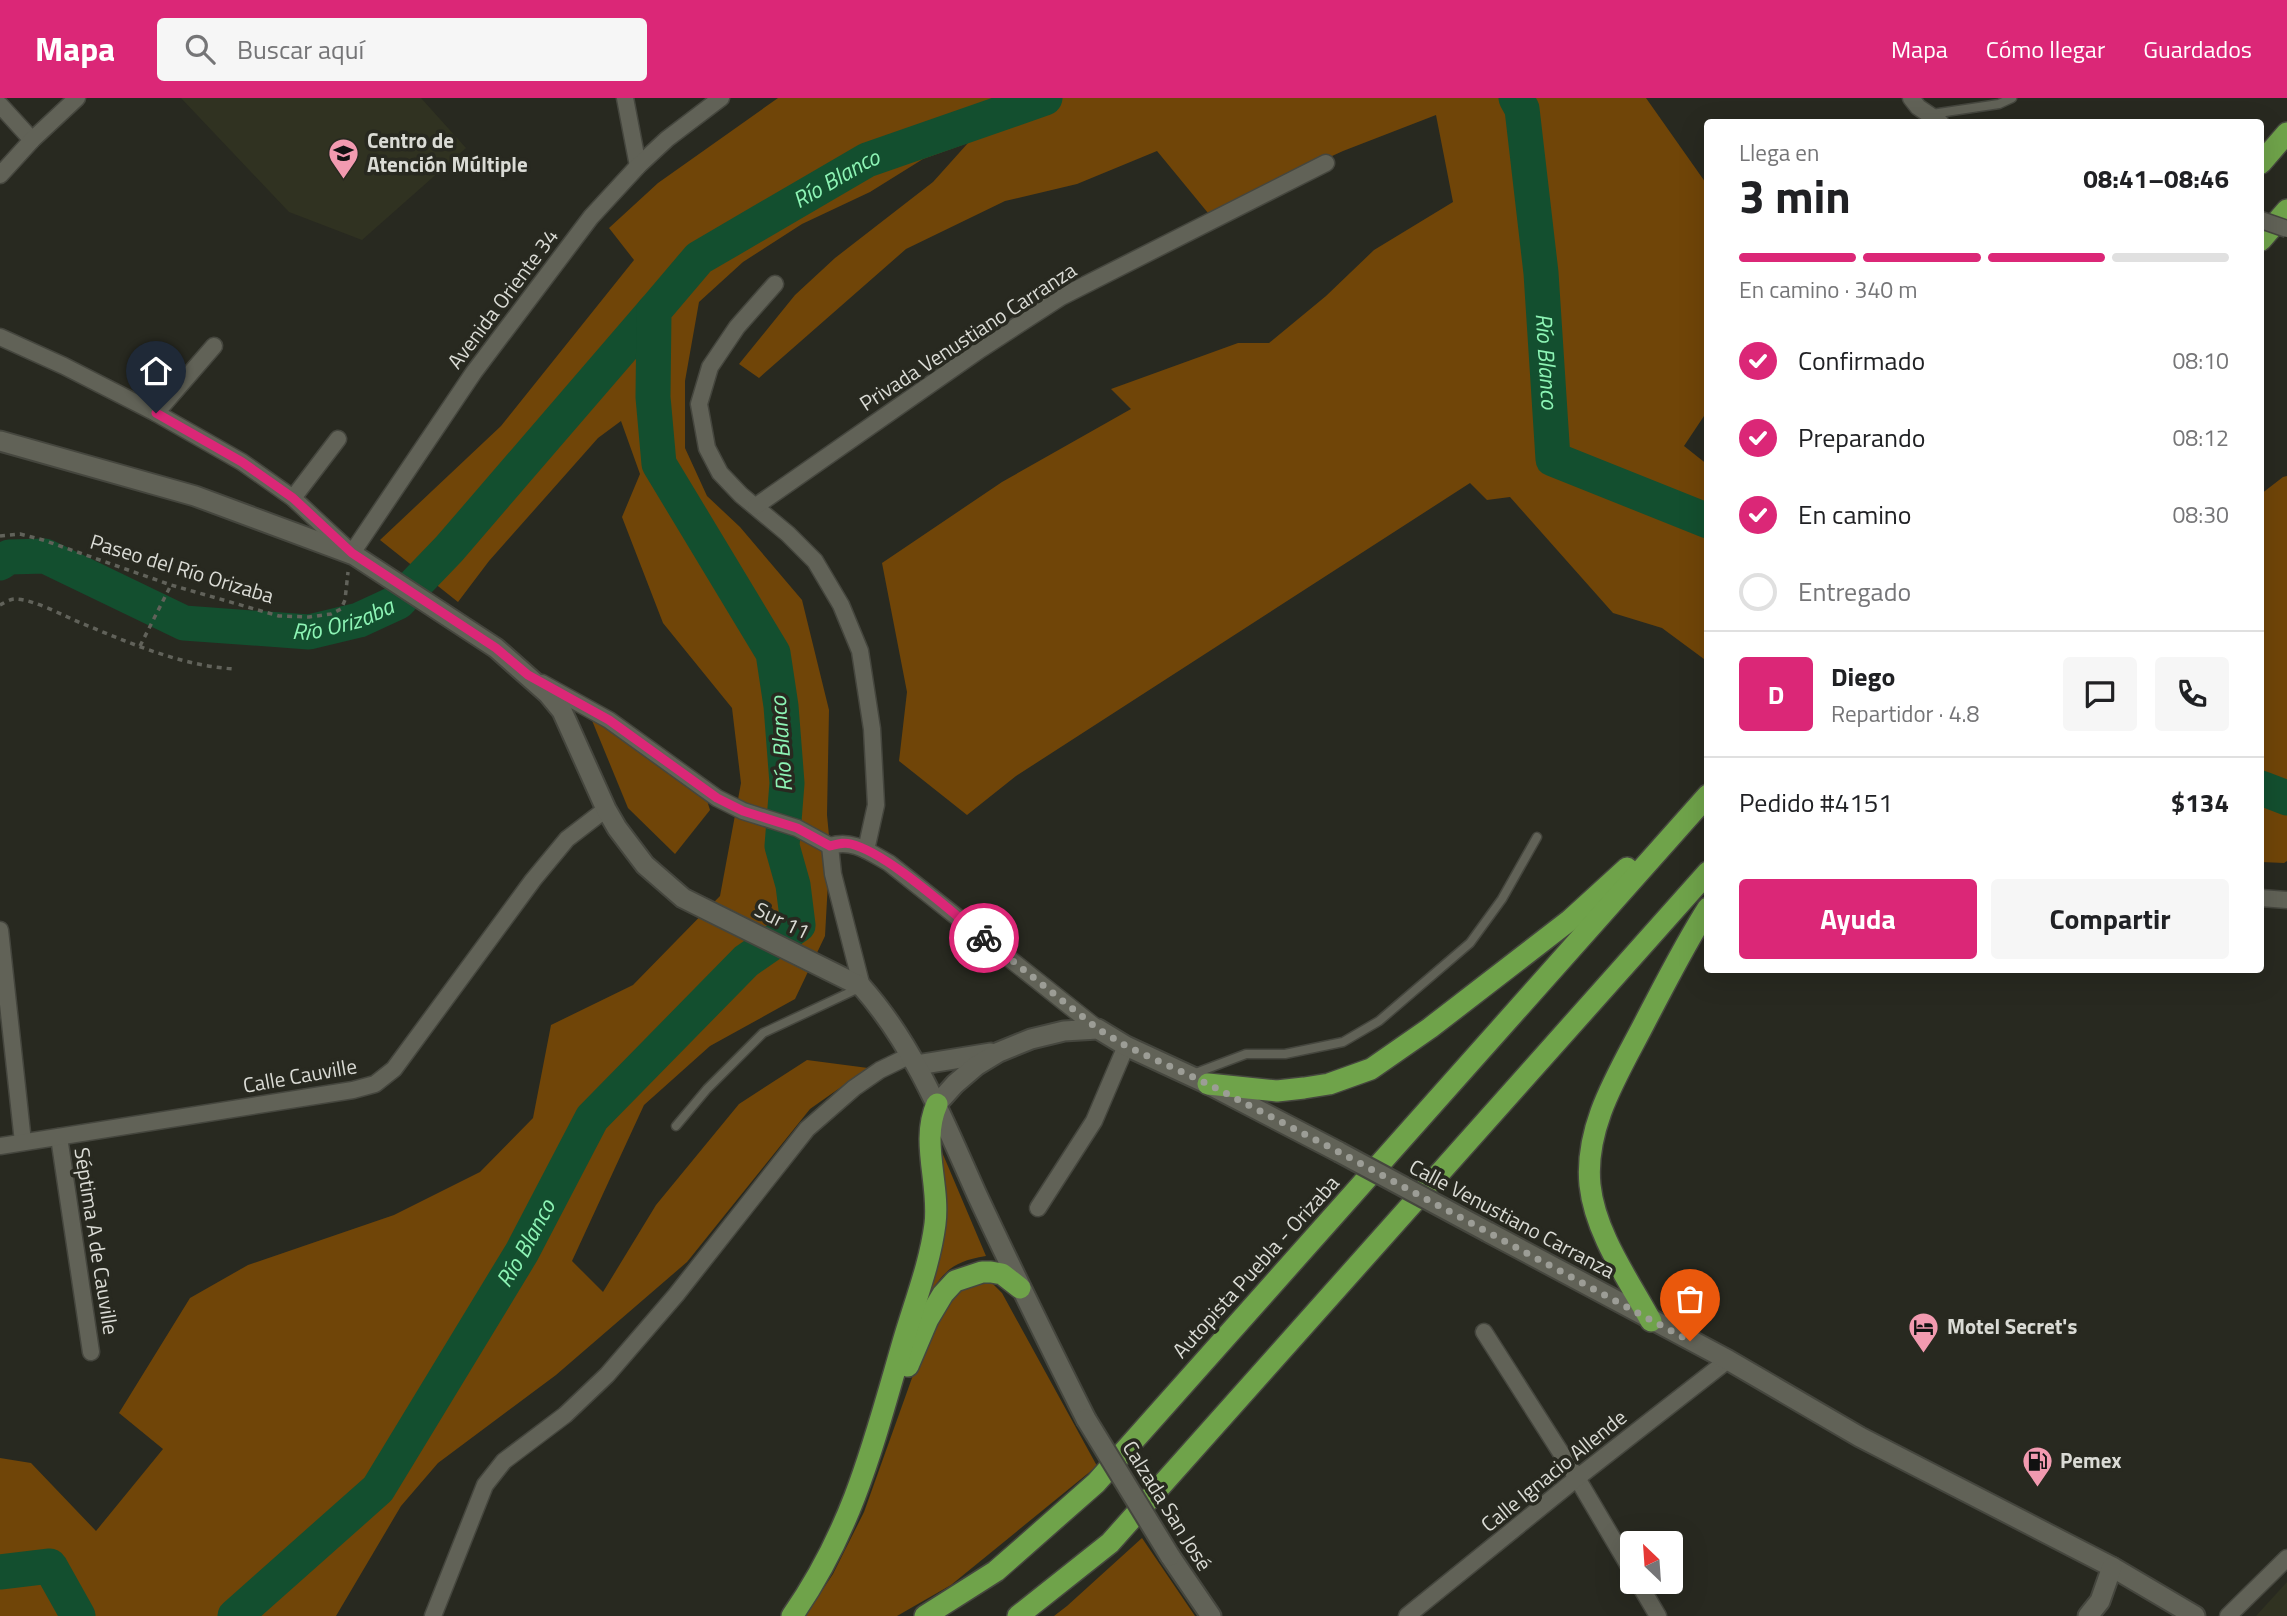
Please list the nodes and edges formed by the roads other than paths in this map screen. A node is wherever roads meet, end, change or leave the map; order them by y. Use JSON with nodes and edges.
{"nodes":[{"id":1,"x":77,"y":98,"type":"edge"},
{"id":2,"x":625,"y":98,"type":"edge"},
{"id":3,"x":721,"y":98,"type":"edge"},
{"id":4,"x":2012,"y":98,"type":"edge"},
{"id":5,"x":0,"y":105,"type":"edge"},
{"id":6,"x":1923,"y":113,"type":"edge"},
{"id":7,"x":2287,"y":133,"type":"edge"},
{"id":8,"x":32,"y":140,"type":"junction"},
{"id":9,"x":2264,"y":160,"type":"edge"},
{"id":10,"x":1326,"y":163,"type":"dead end"},
{"id":11,"x":638,"y":166,"type":"junction"},
{"id":12,"x":0,"y":175,"type":"edge"},
{"id":13,"x":2287,"y":210,"type":"edge"},
{"id":14,"x":2264,"y":221,"type":"edge"},
{"id":15,"x":2287,"y":229,"type":"edge"},
{"id":16,"x":2264,"y":237,"type":"edge"},
{"id":17,"x":775,"y":284,"type":"dead end"},
{"id":18,"x":0,"y":337,"type":"edge"},
{"id":19,"x":214,"y":346,"type":"dead end"},
{"id":20,"x":156,"y":413,"type":"junction"},
{"id":21,"x":338,"y":439,"type":"dead end"},
{"id":22,"x":0,"y":441,"type":"edge"},
{"id":23,"x":293,"y":498,"type":"junction"},
{"id":24,"x":756,"y":506,"type":"junction"},
{"id":25,"x":353,"y":554,"type":"junction"},
{"id":26,"x":528,"y":675,"type":"junction"},
{"id":27,"x":1704,"y":798,"type":"edge"},
{"id":28,"x":1704,"y":799,"type":"edge"},
{"id":29,"x":606,"y":809,"type":"junction"},
{"id":30,"x":1537,"y":837,"type":"dead end"},
{"id":31,"x":828,"y":845,"type":"junction"},
{"id":32,"x":866,"y":850,"type":"junction"},
{"id":33,"x":1704,"y":876,"type":"edge"},
{"id":34,"x":2264,"y":898,"type":"edge"},
{"id":35,"x":2287,"y":900,"type":"edge"},
{"id":36,"x":1704,"y":914,"type":"edge"},
{"id":37,"x":0,"y":930,"type":"edge"},
{"id":38,"x":862,"y":987,"type":"junction"},
{"id":39,"x":1098,"y":1029,"type":"junction"},
{"id":40,"x":1126,"y":1046,"type":"junction"},
{"id":41,"x":999,"y":1052,"type":"junction"},
{"id":42,"x":914,"y":1060,"type":"junction"},
{"id":43,"x":1187,"y":1076,"type":"junction"},
{"id":44,"x":1208,"y":1084,"type":"junction"},
{"id":45,"x":937,"y":1104,"type":"junction"},
{"id":46,"x":676,"y":1126,"type":"dead end"},
{"id":47,"x":59,"y":1137,"type":"junction"},
{"id":48,"x":23,"y":1142,"type":"junction"},
{"id":49,"x":0,"y":1146,"type":"edge"},
{"id":50,"x":1038,"y":1208,"type":"dead end"},
{"id":51,"x":1020,"y":1287,"type":"junction"},
{"id":52,"x":1651,"y":1321,"type":"junction"},
{"id":53,"x":1484,"y":1332,"type":"dead end"},
{"id":54,"x":91,"y":1352,"type":"dead end"},
{"id":55,"x":1728,"y":1360,"type":"junction"},
{"id":56,"x":1086,"y":1419,"type":"joint"},
{"id":57,"x":867,"y":1467,"type":"junction"},
{"id":58,"x":1577,"y":1478,"type":"junction"},
{"id":59,"x":1620,"y":1551,"type":"edge"},
{"id":60,"x":2287,"y":1558,"type":"edge"},
{"id":61,"x":2112,"y":1567,"type":"junction"},
{"id":62,"x":1645,"y":1594,"type":"edge"},
{"id":63,"x":433,"y":1616,"type":"edge"},
{"id":64,"x":793,"y":1616,"type":"edge"},
{"id":65,"x":925,"y":1616,"type":"edge"},
{"id":66,"x":1018,"y":1616,"type":"edge"},
{"id":67,"x":1211,"y":1616,"type":"edge"},
{"id":68,"x":1407,"y":1616,"type":"edge"},
{"id":69,"x":1658,"y":1616,"type":"edge"},
{"id":70,"x":2088,"y":1616,"type":"edge"},
{"id":71,"x":2195,"y":1616,"type":"edge"},
{"id":72,"x":2228,"y":1616,"type":"edge"}],
"edges":[{"from":1,"to":8,"type":"street"},
{"from":2,"to":11,"type":"street"},
{"from":3,"to":11,"type":"street","name":"Avenida Oriente 34"},
{"from":4,"to":6,"type":"lane"},
{"from":5,"to":8,"type":"street"},
{"from":7,"to":9,"type":"highway"},
{"from":8,"to":12,"type":"street"},
{"from":10,"to":24,"type":"street","name":"Privada Venustiano Carranza"},
{"from":11,"to":25,"type":"street","name":"Avenida Oriente 34"},
{"from":13,"to":16,"type":"highway"},
{"from":14,"to":15,"type":"street","bridge":true},
{"from":17,"to":24,"type":"street"},
{"from":18,"to":20,"type":"street"},
{"from":19,"to":20,"type":"street"},
{"from":20,"to":23,"type":"street"},
{"from":21,"to":23,"type":"street"},
{"from":22,"to":25,"type":"main road","name":"Sur 11"},
{"from":23,"to":25,"type":"street"},
{"from":24,"to":32,"type":"street"},
{"from":25,"to":26,"type":"main road","name":"Sur 11"},
{"from":26,"to":29,"type":"main road","name":"Sur 11"},
{"from":26,"to":31,"type":"street"},
{"from":27,"to":44,"type":"highway"},
{"from":28,"to":65,"type":"highway","name":"Autopista Puebla - Orizaba"},
{"from":29,"to":38,"type":"main road","name":"Sur 11"},
{"from":29,"to":47,"type":"street","name":"Calle Cauville"},
{"from":30,"to":43,"type":"lane"},
{"from":31,"to":32,"type":"street","name":"Calle Venustiano Carranza"},
{"from":31,"to":38,"type":"street"},
{"from":32,"to":39,"type":"street","name":"Calle Venustiano Carranza"},
{"from":33,"to":66,"type":"highway"},
{"from":34,"to":35,"type":"street"},
{"from":36,"to":52,"type":"highway"},
{"from":37,"to":48,"type":"street"},
{"from":38,"to":42,"type":"main road","name":"Sur 11"},
{"from":38,"to":46,"type":"lane"},
{"from":39,"to":40,"type":"main road","name":"Calle Venustiano Carranza"},
{"from":39,"to":41,"type":"main road"},
{"from":40,"to":43,"type":"main road","name":"Calle Venustiano Carranza"},
{"from":40,"to":50,"type":"street"},
{"from":41,"to":42,"type":"main road"},
{"from":41,"to":45,"type":"main road"},
{"from":42,"to":45,"type":"main road","name":"Sur 11"},
{"from":42,"to":63,"type":"street"},
{"from":43,"to":44,"type":"main road","name":"Calle Venustiano Carranza"},
{"from":44,"to":52,"type":"main road","name":"Calle Venustiano Carranza","bridge":true},
{"from":45,"to":51,"type":"main road","name":"Sur 11"},
{"from":45,"to":57,"type":"highway"},
{"from":47,"to":48,"type":"street","name":"Calle Cauville"},
{"from":47,"to":54,"type":"street","name":"Séptima A de Cauville"},
{"from":48,"to":49,"type":"street","name":"Calle Cauville"},
{"from":51,"to":56,"type":"main road","name":"Sur 11"},
{"from":51,"to":57,"type":"highway"},
{"from":52,"to":55,"type":"main road","name":"Calle Venustiano Carranza"},
{"from":53,"to":58,"type":"street"},
{"from":55,"to":58,"type":"street","name":"Calle Ignacio Allende"},
{"from":55,"to":61,"type":"main road","name":"Calle Venustiano Carranza"},
{"from":56,"to":67,"type":"main road","name":"Calzada San José","bridge":true},
{"from":57,"to":64,"type":"highway"},
{"from":58,"to":59,"type":"street"},
{"from":58,"to":68,"type":"street","name":"Calle Ignacio Allende"},
{"from":60,"to":72,"type":"street"},
{"from":61,"to":70,"type":"main road"},
{"from":61,"to":71,"type":"main road","name":"Calle Venustiano Carranza"},
{"from":62,"to":69,"type":"street"}]}
